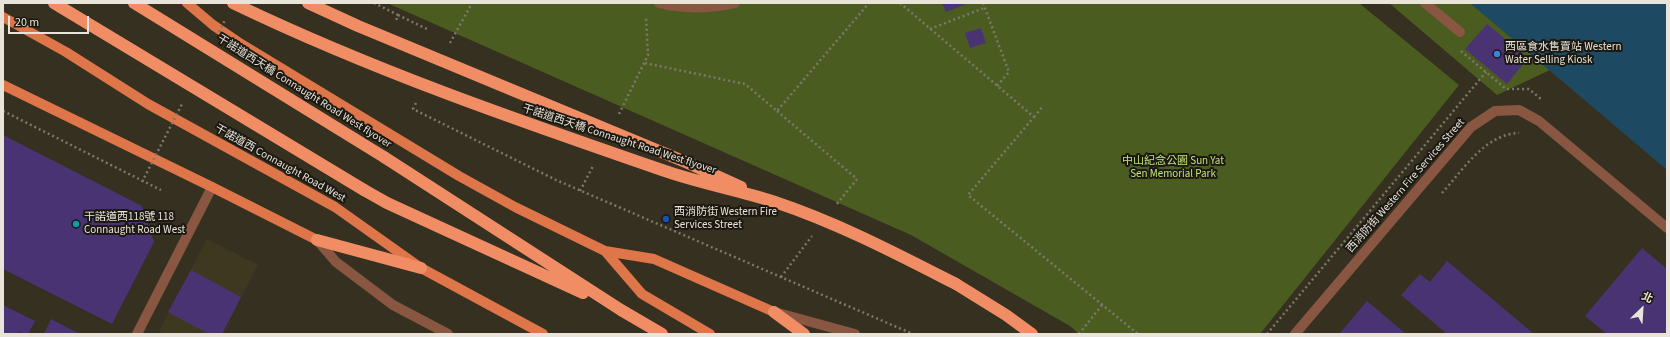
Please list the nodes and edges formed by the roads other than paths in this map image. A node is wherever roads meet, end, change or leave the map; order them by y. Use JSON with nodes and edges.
{"nodes":[{"id":1,"x":54,"y":3,"type":"edge"},
{"id":2,"x":134,"y":3,"type":"edge"},
{"id":3,"x":187,"y":3,"type":"edge"},
{"id":4,"x":233,"y":3,"type":"edge"},
{"id":5,"x":308,"y":3,"type":"edge"},
{"id":6,"x":659,"y":3,"type":"edge"},
{"id":7,"x":735,"y":3,"type":"edge"},
{"id":8,"x":1424,"y":3,"type":"edge"},
{"id":9,"x":3,"y":17,"type":"edge"},
{"id":10,"x":1460,"y":32,"type":"dead end"},
{"id":11,"x":3,"y":85,"type":"edge"},
{"id":12,"x":212,"y":187,"type":"junction"},
{"id":13,"x":775,"y":202,"type":"junction"},
{"id":14,"x":1667,"y":228,"type":"edge"},
{"id":15,"x":317,"y":240,"type":"junction"},
{"id":16,"x":605,"y":251,"type":"junction"},
{"id":17,"x":421,"y":268,"type":"junction"},
{"id":18,"x":621,"y":310,"type":"junction"},
{"id":19,"x":774,"y":312,"type":"junction"},
{"id":20,"x":137,"y":334,"type":"edge"},
{"id":21,"x":448,"y":334,"type":"edge"},
{"id":22,"x":543,"y":334,"type":"edge"},
{"id":23,"x":662,"y":334,"type":"edge"},
{"id":24,"x":710,"y":334,"type":"edge"},
{"id":25,"x":804,"y":334,"type":"edge"},
{"id":26,"x":855,"y":334,"type":"edge"},
{"id":27,"x":1032,"y":334,"type":"edge"},
{"id":28,"x":1295,"y":334,"type":"edge"}],
"edges":[{"from":1,"to":18,"type":"highway","bridge":true},
{"from":2,"to":18,"type":"highway","name":"干諾道西天橋 Connaught Road West flyover","bridge":true},
{"from":3,"to":16,"type":"main road"},
{"from":4,"to":13,"type":"highway","name":"干諾道西天橋 Connaught Road West flyover","bridge":true},
{"from":5,"to":13,"type":"highway","bridge":true},
{"from":6,"to":7,"type":"street"},
{"from":8,"to":10,"type":"street"},
{"from":9,"to":17,"type":"main road","name":"干諾道西 Connaught Road West"},
{"from":11,"to":12,"type":"main road"},
{"from":12,"to":15,"type":"main road"},
{"from":12,"to":20,"type":"street"},
{"from":13,"to":27,"type":"highway","name":"干諾道西天橋 Connaught Road West flyover","bridge":true},
{"from":14,"to":28,"type":"street","name":"西消防街 Western Fire Services Street"},
{"from":15,"to":17,"type":"highway"},
{"from":15,"to":21,"type":"street"},
{"from":16,"to":19,"type":"main road"},
{"from":16,"to":24,"type":"main road"},
{"from":17,"to":22,"type":"main road","name":"干諾道西 Connaught Road West"},
{"from":18,"to":23,"type":"highway","name":"干諾道西天橋 Connaught Road West flyover"},
{"from":19,"to":25,"type":"highway"},
{"from":19,"to":26,"type":"street"}]}
